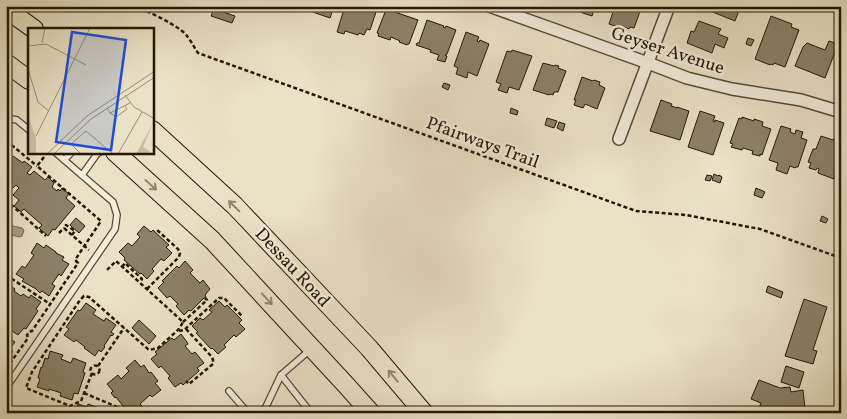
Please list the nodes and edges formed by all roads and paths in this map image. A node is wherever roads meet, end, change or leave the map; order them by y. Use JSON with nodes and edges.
{"nodes":[{"id":1,"x":135,"y":6,"type":"edge"},
{"id":2,"x":489,"y":6,"type":"edge"},
{"id":3,"x":669,"y":6,"type":"edge"},
{"id":4,"x":6,"y":9,"type":"edge"},
{"id":5,"x":33,"y":28,"type":"edge"},
{"id":6,"x":6,"y":63,"type":"edge"},
{"id":7,"x":648,"y":63,"type":"junction"},
{"id":8,"x":28,"y":79,"type":"edge"},
{"id":9,"x":841,"y":112,"type":"edge"},
{"id":10,"x":6,"y":118,"type":"edge"},
{"id":11,"x":28,"y":129,"type":"edge"},
{"id":12,"x":154,"y":132,"type":"edge"},
{"id":13,"x":618,"y":139,"type":"dead end"},
{"id":14,"x":6,"y":142,"type":"edge"},
{"id":15,"x":57,"y":154,"type":"edge"},
{"id":16,"x":70,"y":154,"type":"edge"},
{"id":17,"x":97,"y":154,"type":"edge"},
{"id":18,"x":117,"y":154,"type":"edge"},
{"id":19,"x":44,"y":157,"type":"dead end"},
{"id":20,"x":64,"y":160,"type":"junction"},
{"id":21,"x":37,"y":166,"type":"junction"},
{"id":22,"x":82,"y":175,"type":"junction"},
{"id":23,"x":6,"y":200,"type":"edge"},
{"id":24,"x":157,"y":230,"type":"dead end"},
{"id":25,"x":59,"y":233,"type":"dead end"},
{"id":26,"x":46,"y":236,"type":"dead end"},
{"id":27,"x":84,"y":246,"type":"junction"},
{"id":28,"x":89,"y":250,"type":"dead end"},
{"id":29,"x":841,"y":258,"type":"edge"},
{"id":30,"x":122,"y":267,"type":"junction"},
{"id":31,"x":107,"y":270,"type":"dead end"},
{"id":32,"x":136,"y":274,"type":"junction"},
{"id":33,"x":6,"y":275,"type":"edge"},
{"id":34,"x":133,"y":277,"type":"junction"},
{"id":35,"x":140,"y":282,"type":"junction"},
{"id":36,"x":147,"y":289,"type":"junction"},
{"id":37,"x":205,"y":298,"type":"dead end"},
{"id":38,"x":50,"y":304,"type":"junction"},
{"id":39,"x":243,"y":317,"type":"dead end"},
{"id":40,"x":183,"y":322,"type":"junction"},
{"id":41,"x":124,"y":328,"type":"junction"},
{"id":42,"x":186,"y":329,"type":"junction"},
{"id":43,"x":177,"y":331,"type":"junction"},
{"id":44,"x":312,"y":348,"type":"junction"},
{"id":45,"x":98,"y":366,"type":"junction"},
{"id":46,"x":6,"y":369,"type":"edge"},
{"id":47,"x":92,"y":373,"type":"junction"},
{"id":48,"x":281,"y":376,"type":"junction"},
{"id":49,"x":186,"y":381,"type":"dead end"},
{"id":50,"x":6,"y":388,"type":"edge"},
{"id":51,"x":229,"y":391,"type":"dead end"},
{"id":52,"x":84,"y":393,"type":"junction"},
{"id":53,"x":124,"y":408,"type":"dead end"},
{"id":54,"x":248,"y":413,"type":"edge"},
{"id":55,"x":263,"y":413,"type":"edge"},
{"id":56,"x":311,"y":413,"type":"edge"},
{"id":57,"x":371,"y":413,"type":"edge"},
{"id":58,"x":424,"y":413,"type":"edge"}],
"edges":[{"from":1,"to":29,"type":"path","name":"Pfairways Trail"},
{"from":2,"to":7,"type":"street","name":"Geyser Avenue"},
{"from":3,"to":7,"type":"street"},
{"from":4,"to":5,"type":"main road"},
{"from":6,"to":8,"type":"main road"},
{"from":7,"to":9,"type":"street","name":"Geyser Avenue"},
{"from":7,"to":13,"type":"street"},
{"from":10,"to":11,"type":"lane"},
{"from":58,"to":12,"type":"main road","name":"Dessau Road","one_way":true},
{"from":14,"to":21,"type":"path"},
{"from":15,"to":20,"type":"lane"},
{"from":16,"to":20,"type":"lane"},
{"from":17,"to":22,"type":"lane"},
{"from":18,"to":44,"type":"main road","one_way":true},
{"from":19,"to":21,"type":"path"},
{"from":20,"to":22,"type":"lane"},
{"from":21,"to":27,"type":"path"},
{"from":22,"to":50,"type":"lane"},
{"from":23,"to":26,"type":"path"},
{"from":24,"to":36,"type":"path"},
{"from":25,"to":27,"type":"path"},
{"from":27,"to":28,"type":"path"},
{"from":27,"to":38,"type":"path"},
{"from":30,"to":31,"type":"path"},
{"from":30,"to":32,"type":"path"},
{"from":30,"to":34,"type":"path"},
{"from":32,"to":34,"type":"path"},
{"from":32,"to":35,"type":"path"},
{"from":33,"to":38,"type":"path"},
{"from":34,"to":35,"type":"path"},
{"from":35,"to":36,"type":"path"},
{"from":36,"to":40,"type":"path"},
{"from":37,"to":40,"type":"path"},
{"from":38,"to":46,"type":"path"},
{"from":39,"to":42,"type":"path"},
{"from":40,"to":43,"type":"path"},
{"from":41,"to":43,"type":"path"},
{"from":41,"to":45,"type":"path"},
{"from":41,"to":52,"type":"path"},
{"from":42,"to":43,"type":"path"},
{"from":42,"to":49,"type":"path"},
{"from":44,"to":48,"type":"lane"},
{"from":44,"to":57,"type":"main road"},
{"from":45,"to":47,"type":"path"},
{"from":45,"to":47,"type":"path"},
{"from":47,"to":52,"type":"path"},
{"from":48,"to":55,"type":"lane"},
{"from":48,"to":56,"type":"lane"},
{"from":51,"to":54,"type":"lane"},
{"from":52,"to":53,"type":"path"}]}
